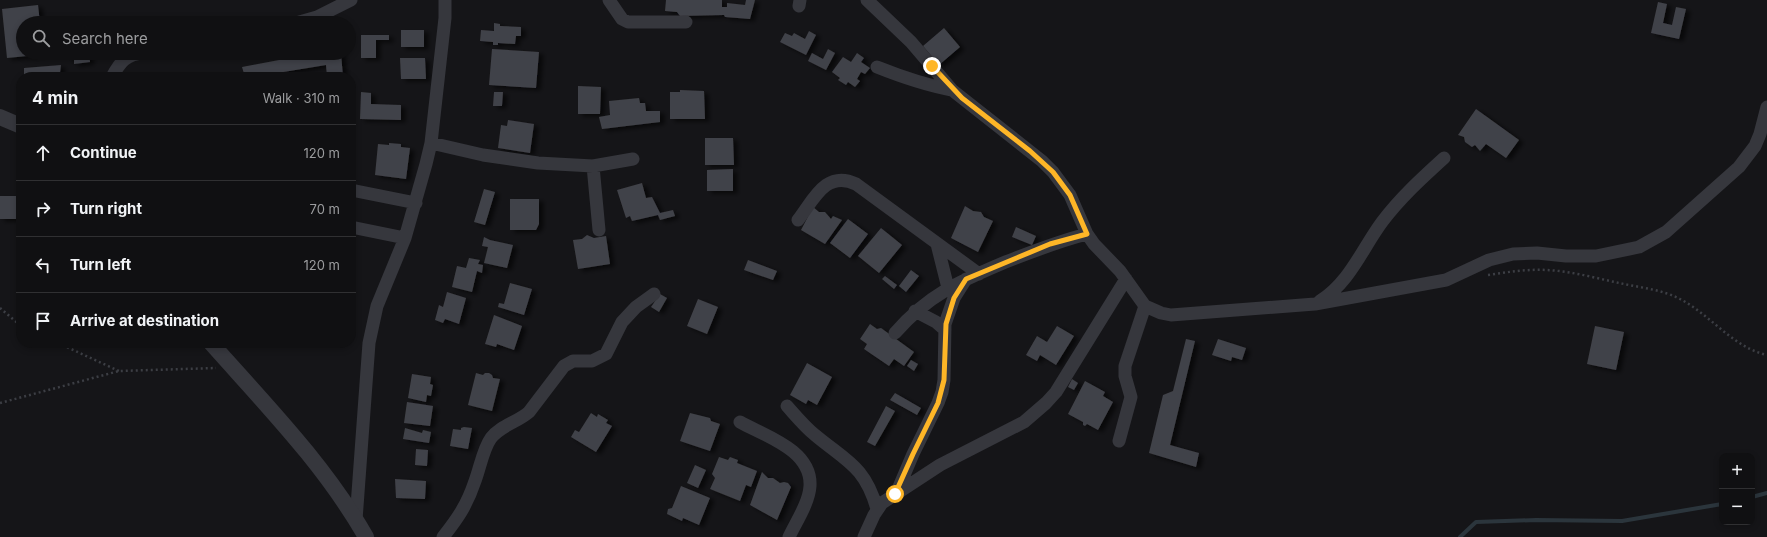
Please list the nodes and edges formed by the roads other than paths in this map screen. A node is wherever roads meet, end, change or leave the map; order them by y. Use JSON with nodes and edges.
{"nodes":[{"id":1,"x":351,"y":0,"type":"edge"},
{"id":2,"x":445,"y":0,"type":"edge"},
{"id":3,"x":609,"y":0,"type":"edge"},
{"id":4,"x":868,"y":0,"type":"edge"},
{"id":5,"x":317,"y":16,"type":"edge"},
{"id":6,"x":686,"y":22,"type":"dead end"},
{"id":7,"x":123,"y":60,"type":"edge"},
{"id":8,"x":876,"y":67,"type":"dead end"},
{"id":9,"x":115,"y":72,"type":"edge"},
{"id":10,"x":952,"y":90,"type":"junction"},
{"id":11,"x":1767,"y":107,"type":"edge"},
{"id":12,"x":0,"y":117,"type":"edge"},
{"id":13,"x":16,"y":124,"type":"edge"},
{"id":14,"x":431,"y":143,"type":"junction"},
{"id":15,"x":1444,"y":158,"type":"dead end"},
{"id":16,"x":633,"y":159,"type":"dead end"},
{"id":17,"x":593,"y":166,"type":"junction"},
{"id":18,"x":356,"y":191,"type":"edge"},
{"id":19,"x":416,"y":203,"type":"junction"},
{"id":20,"x":798,"y":220,"type":"dead end"},
{"id":21,"x":356,"y":228,"type":"edge"},
{"id":22,"x":599,"y":230,"type":"dead end"},
{"id":23,"x":1087,"y":234,"type":"junction"},
{"id":24,"x":405,"y":238,"type":"junction"},
{"id":25,"x":937,"y":244,"type":"junction"},
{"id":26,"x":979,"y":274,"type":"junction"},
{"id":27,"x":966,"y":279,"type":"junction"},
{"id":28,"x":1126,"y":279,"type":"junction"},
{"id":29,"x":948,"y":288,"type":"junction"},
{"id":30,"x":654,"y":294,"type":"dead end"},
{"id":31,"x":1315,"y":304,"type":"junction"},
{"id":32,"x":1145,"y":306,"type":"junction"},
{"id":33,"x":915,"y":311,"type":"junction"},
{"id":34,"x":945,"y":330,"type":"junction"},
{"id":35,"x":895,"y":333,"type":"dead end"},
{"id":36,"x":216,"y":348,"type":"edge"},
{"id":37,"x":787,"y":406,"type":"dead end"},
{"id":38,"x":740,"y":422,"type":"dead end"},
{"id":39,"x":1119,"y":441,"type":"dead end"},
{"id":40,"x":895,"y":494,"type":"junction"},
{"id":41,"x":877,"y":509,"type":"junction"},
{"id":42,"x":356,"y":520,"type":"junction"},
{"id":43,"x":366,"y":537,"type":"edge"},
{"id":44,"x":443,"y":537,"type":"edge"},
{"id":45,"x":789,"y":537,"type":"edge"},
{"id":46,"x":864,"y":537,"type":"edge"}],
"edges":[{"from":1,"to":5,"type":"street"},
{"from":2,"to":14,"type":"street"},
{"from":3,"to":6,"type":"street"},
{"from":4,"to":10,"type":"street"},
{"from":7,"to":9,"type":"street"},
{"from":8,"to":10,"type":"street"},
{"from":10,"to":23,"type":"street"},
{"from":11,"to":31,"type":"street"},
{"from":12,"to":13,"type":"street"},
{"from":14,"to":17,"type":"street"},
{"from":14,"to":19,"type":"street"},
{"from":15,"to":31,"type":"street"},
{"from":16,"to":17,"type":"street"},
{"from":17,"to":22,"type":"street"},
{"from":18,"to":19,"type":"street"},
{"from":19,"to":24,"type":"street"},
{"from":20,"to":25,"type":"street"},
{"from":21,"to":24,"type":"street"},
{"from":23,"to":26,"type":"street"},
{"from":23,"to":28,"type":"street"},
{"from":24,"to":42,"type":"street"},
{"from":25,"to":26,"type":"street"},
{"from":25,"to":29,"type":"street"},
{"from":26,"to":27,"type":"street"},
{"from":27,"to":29,"type":"street"},
{"from":27,"to":34,"type":"street"},
{"from":28,"to":32,"type":"street"},
{"from":28,"to":40,"type":"street"},
{"from":29,"to":33,"type":"street"},
{"from":30,"to":44,"type":"street"},
{"from":31,"to":32,"type":"street"},
{"from":32,"to":39,"type":"street"},
{"from":33,"to":34,"type":"street"},
{"from":33,"to":35,"type":"street"},
{"from":34,"to":40,"type":"street"},
{"from":36,"to":42,"type":"street"},
{"from":37,"to":41,"type":"street"},
{"from":38,"to":45,"type":"street"},
{"from":40,"to":41,"type":"street"},
{"from":41,"to":46,"type":"street"},
{"from":42,"to":43,"type":"street"}]}
